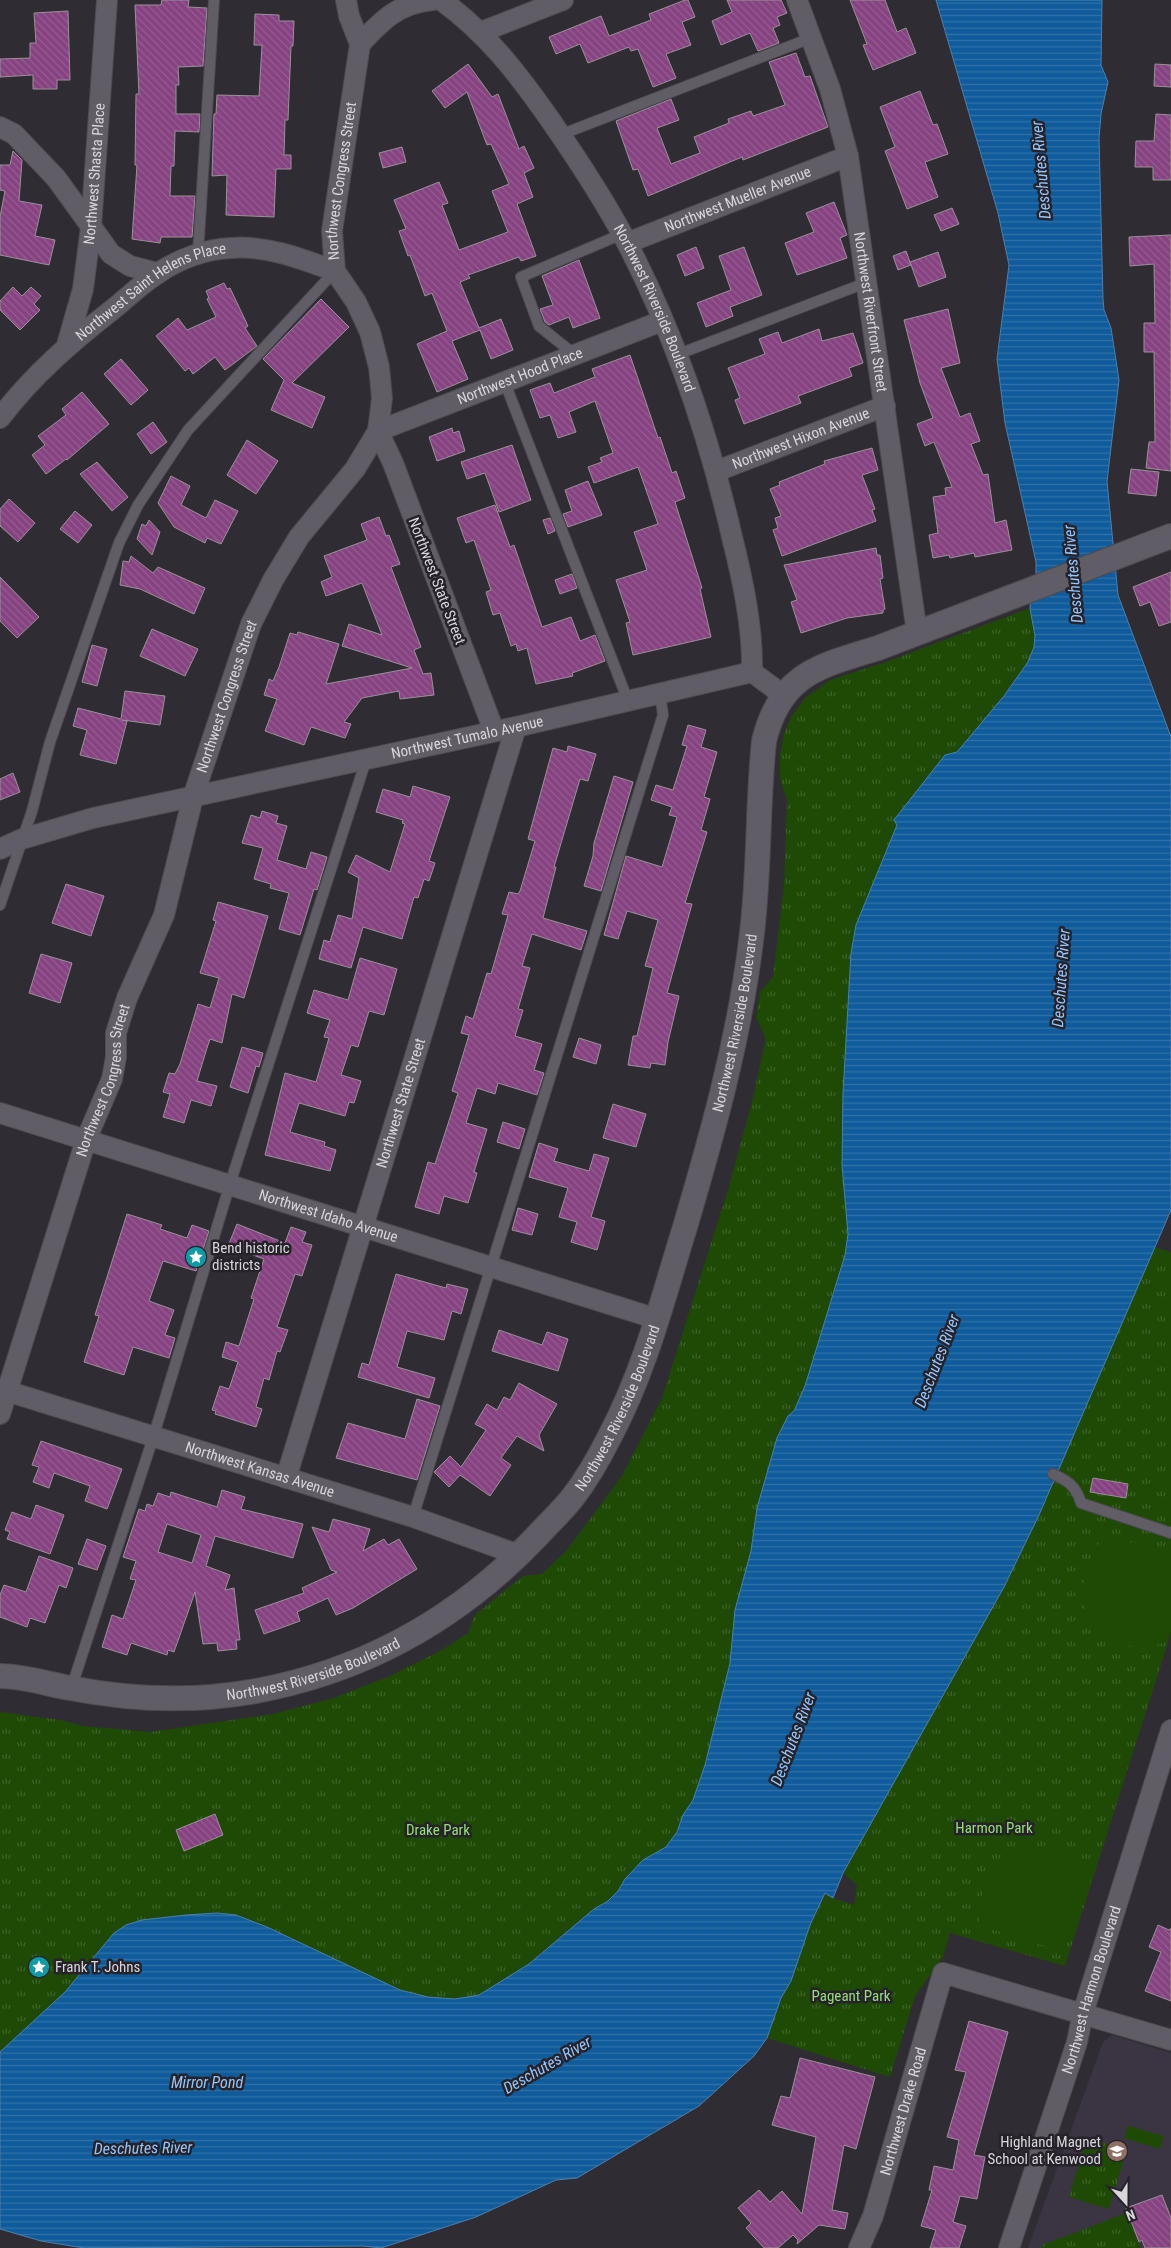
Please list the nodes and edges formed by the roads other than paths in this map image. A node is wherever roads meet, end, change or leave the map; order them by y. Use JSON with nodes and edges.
{"nodes":[{"id":1,"x":107,"y":0,"type":"edge"},
{"id":2,"x":214,"y":0,"type":"edge"},
{"id":3,"x":346,"y":0,"type":"edge"},
{"id":4,"x":433,"y":0,"type":"edge"},
{"id":5,"x":441,"y":0,"type":"edge"},
{"id":6,"x":563,"y":0,"type":"edge"},
{"id":7,"x":797,"y":0,"type":"edge"},
{"id":8,"x":481,"y":32,"type":"junction"},
{"id":9,"x":811,"y":38,"type":"junction"},
{"id":10,"x":360,"y":44,"type":"junction"},
{"id":11,"x":0,"y":127,"type":"edge"},
{"id":12,"x":560,"y":135,"type":"junction"},
{"id":13,"x":848,"y":156,"type":"junction"},
{"id":14,"x":91,"y":227,"type":"junction"},
{"id":15,"x":624,"y":239,"type":"junction"},
{"id":16,"x":198,"y":253,"type":"junction"},
{"id":17,"x":335,"y":271,"type":"junction"},
{"id":18,"x":157,"y":273,"type":"junction"},
{"id":19,"x":868,"y":282,"type":"junction"},
{"id":20,"x":662,"y":321,"type":"junction"},
{"id":21,"x":67,"y":345,"type":"junction"},
{"id":22,"x":574,"y":354,"type":"junction"},
{"id":23,"x":676,"y":355,"type":"junction"},
{"id":24,"x":506,"y":383,"type":"junction"},
{"id":25,"x":884,"y":406,"type":"junction"},
{"id":26,"x":0,"y":418,"type":"edge"},
{"id":27,"x":378,"y":430,"type":"junction"},
{"id":28,"x":717,"y":471,"type":"junction"},
{"id":29,"x":1171,"y":536,"type":"edge"},
{"id":30,"x":918,"y":633,"type":"junction"},
{"id":31,"x":752,"y":672,"type":"junction"},
{"id":32,"x":660,"y":694,"type":"junction"},
{"id":33,"x":782,"y":695,"type":"junction"},
{"id":34,"x":628,"y":701,"type":"junction"},
{"id":35,"x":516,"y":727,"type":"junction"},
{"id":36,"x":494,"y":732,"type":"junction"},
{"id":37,"x":366,"y":760,"type":"junction"},
{"id":38,"x":193,"y":797,"type":"junction"},
{"id":39,"x":22,"y":839,"type":"junction"},
{"id":40,"x":0,"y":848,"type":"edge"},
{"id":41,"x":0,"y":905,"type":"edge"},
{"id":42,"x":0,"y":1113,"type":"edge"},
{"id":43,"x":86,"y":1140,"type":"junction"},
{"id":44,"x":230,"y":1184,"type":"junction"},
{"id":45,"x":362,"y":1227,"type":"junction"},
{"id":46,"x":491,"y":1265,"type":"junction"},
{"id":47,"x":657,"y":1319,"type":"junction"},
{"id":48,"x":4,"y":1390,"type":"edge"},
{"id":49,"x":0,"y":1414,"type":"edge"},
{"id":50,"x":153,"y":1438,"type":"junction"},
{"id":51,"x":1052,"y":1474,"type":"dead end"},
{"id":52,"x":286,"y":1478,"type":"junction"},
{"id":53,"x":413,"y":1517,"type":"junction"},
{"id":54,"x":1171,"y":1533,"type":"edge"},
{"id":55,"x":519,"y":1555,"type":"junction"},
{"id":56,"x":0,"y":1676,"type":"edge"},
{"id":57,"x":71,"y":1689,"type":"junction"},
{"id":58,"x":1171,"y":1730,"type":"edge"},
{"id":59,"x":1083,"y":2013,"type":"junction"},
{"id":60,"x":1171,"y":2040,"type":"edge"},
{"id":61,"x":860,"y":2248,"type":"edge"},
{"id":62,"x":1009,"y":2248,"type":"edge"}],
"edges":[{"from":1,"to":14,"type":"street","name":"Northwest Shasta Place"},
{"from":2,"to":16,"type":"lane"},
{"from":3,"to":10,"type":"street","name":"Northwest Congress Street"},
{"from":4,"to":10,"type":"street"},
{"from":5,"to":8,"type":"street","name":"Northwest Riverside Boulevard"},
{"from":6,"to":8,"type":"street"},
{"from":7,"to":9,"type":"street","name":"Northwest Riverfront Street"},
{"from":8,"to":12,"type":"street","name":"Northwest Riverside Boulevard"},
{"from":9,"to":12,"type":"lane"},
{"from":9,"to":13,"type":"street","name":"Northwest Riverfront Street"},
{"from":10,"to":17,"type":"street","name":"Northwest Congress Street"},
{"from":11,"to":14,"type":"street"},
{"from":12,"to":15,"type":"street","name":"Northwest Riverside Boulevard"},
{"from":13,"to":15,"type":"street","name":"Northwest Mueller Avenue"},
{"from":13,"to":19,"type":"street","name":"Northwest Riverfront Street"},
{"from":14,"to":18,"type":"street"},
{"from":14,"to":21,"type":"street","name":"Northwest Shasta Place"},
{"from":15,"to":20,"type":"street","name":"Northwest Riverside Boulevard"},
{"from":15,"to":22,"type":"lane"},
{"from":16,"to":17,"type":"street","name":"Northwest Saint Helens Place"},
{"from":16,"to":18,"type":"street","name":"Northwest Saint Helens Place"},
{"from":17,"to":27,"type":"street","name":"Northwest Congress Street"},
{"from":17,"to":39,"type":"lane"},
{"from":18,"to":21,"type":"street","name":"Northwest Saint Helens Place"},
{"from":19,"to":23,"type":"lane"},
{"from":19,"to":25,"type":"street","name":"Northwest Riverfront Street"},
{"from":20,"to":22,"type":"street","name":"Northwest Hood Place"},
{"from":20,"to":23,"type":"street","name":"Northwest Riverside Boulevard"},
{"from":21,"to":26,"type":"street","name":"Northwest Saint Helens Place"},
{"from":22,"to":24,"type":"street","name":"Northwest Hood Place"},
{"from":23,"to":28,"type":"street","name":"Northwest Riverside Boulevard"},
{"from":24,"to":27,"type":"street","name":"Northwest Hood Place"},
{"from":24,"to":34,"type":"lane"},
{"from":25,"to":28,"type":"street","name":"Northwest Hixon Avenue"},
{"from":25,"to":30,"type":"street","name":"Northwest Riverfront Street"},
{"from":27,"to":36,"type":"street","name":"Northwest State Street"},
{"from":27,"to":38,"type":"street","name":"Northwest Congress Street"},
{"from":28,"to":31,"type":"street","name":"Northwest Riverside Boulevard"},
{"from":29,"to":30,"type":"street"},
{"from":30,"to":33,"type":"street"},
{"from":31,"to":32,"type":"street","name":"Northwest Tumalo Avenue"},
{"from":31,"to":33,"type":"street"},
{"from":32,"to":34,"type":"street","name":"Northwest Tumalo Avenue"},
{"from":32,"to":46,"type":"lane"},
{"from":33,"to":47,"type":"street","name":"Northwest Riverside Boulevard"},
{"from":34,"to":35,"type":"street","name":"Northwest Tumalo Avenue"},
{"from":35,"to":36,"type":"street","name":"Northwest Tumalo Avenue"},
{"from":35,"to":45,"type":"street","name":"Northwest State Street"},
{"from":36,"to":37,"type":"street","name":"Northwest Tumalo Avenue"},
{"from":37,"to":38,"type":"street","name":"Northwest Tumalo Avenue"},
{"from":37,"to":44,"type":"lane"},
{"from":38,"to":39,"type":"street","name":"Northwest Tumalo Avenue"},
{"from":38,"to":43,"type":"street","name":"Northwest Congress Street"},
{"from":39,"to":40,"type":"street","name":"Northwest Tumalo Avenue"},
{"from":39,"to":41,"type":"lane"},
{"from":42,"to":43,"type":"street","name":"Northwest Idaho Avenue"},
{"from":43,"to":44,"type":"street","name":"Northwest Idaho Avenue"},
{"from":43,"to":48,"type":"street","name":"Northwest Congress Street"},
{"from":44,"to":45,"type":"street","name":"Northwest Idaho Avenue"},
{"from":44,"to":50,"type":"lane"},
{"from":45,"to":46,"type":"street","name":"Northwest Idaho Avenue"},
{"from":45,"to":52,"type":"street","name":"Northwest State Street"},
{"from":46,"to":47,"type":"street","name":"Northwest Idaho Avenue"},
{"from":46,"to":53,"type":"lane"},
{"from":47,"to":55,"type":"street","name":"Northwest Riverside Boulevard"},
{"from":48,"to":49,"type":"street","name":"Northwest Congress Street"},
{"from":48,"to":50,"type":"street","name":"Northwest Kansas Avenue"},
{"from":50,"to":52,"type":"street","name":"Northwest Kansas Avenue"},
{"from":50,"to":57,"type":"lane"},
{"from":51,"to":54,"type":"lane"},
{"from":52,"to":53,"type":"street","name":"Northwest Kansas Avenue"},
{"from":53,"to":55,"type":"street","name":"Northwest Kansas Avenue"},
{"from":55,"to":57,"type":"street","name":"Northwest Riverside Boulevard"},
{"from":56,"to":57,"type":"street","name":"Northwest Riverside Boulevard"},
{"from":58,"to":59,"type":"street","name":"Northwest Harmon Boulevard"},
{"from":59,"to":60,"type":"street"},
{"from":59,"to":61,"type":"street","name":"Northwest Drake Road"},
{"from":59,"to":62,"type":"street","name":"Northwest Harmon Boulevard"}]}
